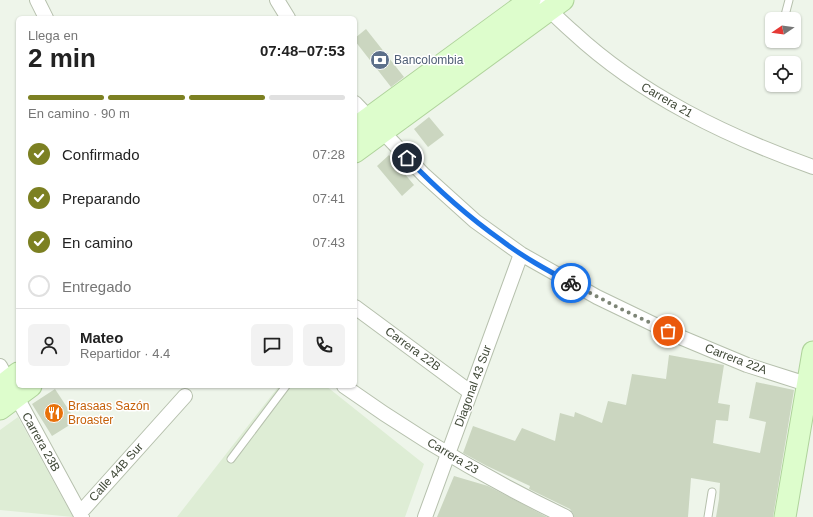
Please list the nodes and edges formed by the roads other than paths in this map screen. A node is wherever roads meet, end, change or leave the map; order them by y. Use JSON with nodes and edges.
{"nodes":[{"id":1,"x":37,"y":0,"type":"edge"},
{"id":2,"x":277,"y":0,"type":"edge"},
{"id":3,"x":530,"y":0,"type":"edge"},
{"id":4,"x":789,"y":0,"type":"edge"},
{"id":5,"x":551,"y":3,"type":"edge"},
{"id":6,"x":786,"y":12,"type":"edge"},
{"id":7,"x":45,"y":16,"type":"edge"},
{"id":8,"x":287,"y":16,"type":"edge"},
{"id":9,"x":365,"y":120,"type":"edge"},
{"id":10,"x":357,"y":146,"type":"edge"},
{"id":11,"x":813,"y":167,"type":"edge"},
{"id":12,"x":521,"y":254,"type":"junction"},
{"id":13,"x":357,"y":308,"type":"edge"},
{"id":14,"x":813,"y":352,"type":"edge"},
{"id":15,"x":810,"y":385,"type":"edge"},
{"id":16,"x":10,"y":386,"type":"edge"},
{"id":17,"x":284,"y":388,"type":"edge"},
{"id":18,"x":347,"y":388,"type":"edge"},
{"id":19,"x":470,"y":392,"type":"junction"},
{"id":20,"x":185,"y":396,"type":"dead end"},
{"id":21,"x":448,"y":454,"type":"junction"},
{"id":22,"x":231,"y":459,"type":"dead end"},
{"id":23,"x":712,"y":492,"type":"dead end"},
{"id":24,"x":81,"y":515,"type":"edge"},
{"id":25,"x":425,"y":517,"type":"edge"},
{"id":26,"x":566,"y":517,"type":"edge"},
{"id":27,"x":708,"y":517,"type":"edge"},
{"id":28,"x":785,"y":517,"type":"edge"}],
"edges":[{"from":1,"to":7,"type":"street"},
{"from":2,"to":8,"type":"street"},
{"from":3,"to":9,"type":"main road"},
{"from":4,"to":6,"type":"lane"},
{"from":5,"to":9,"type":"main road"},
{"from":5,"to":11,"type":"street","name":"Carrera 21"},
{"from":9,"to":10,"type":"main road"},
{"from":9,"to":12,"type":"street","name":"Carrera 22A"},
{"from":12,"to":15,"type":"street","name":"Carrera 22A"},
{"from":12,"to":19,"type":"street","name":"Diagonal 43 Sur"},
{"from":13,"to":19,"type":"street","name":"Carrera 22B"},
{"from":14,"to":15,"type":"main road"},
{"from":15,"to":28,"type":"main road"},
{"from":16,"to":24,"type":"street","name":"Carrera 23B"},
{"from":17,"to":22,"type":"lane"},
{"from":18,"to":21,"type":"street","name":"Carrera 23"},
{"from":19,"to":21,"type":"street","name":"Diagonal 43 Sur"},
{"from":20,"to":24,"type":"street","name":"Calle 44B Sur"},
{"from":21,"to":25,"type":"street","name":"Diagonal 43 Sur"},
{"from":21,"to":26,"type":"street","name":"Carrera 23"},
{"from":23,"to":27,"type":"lane"}]}
